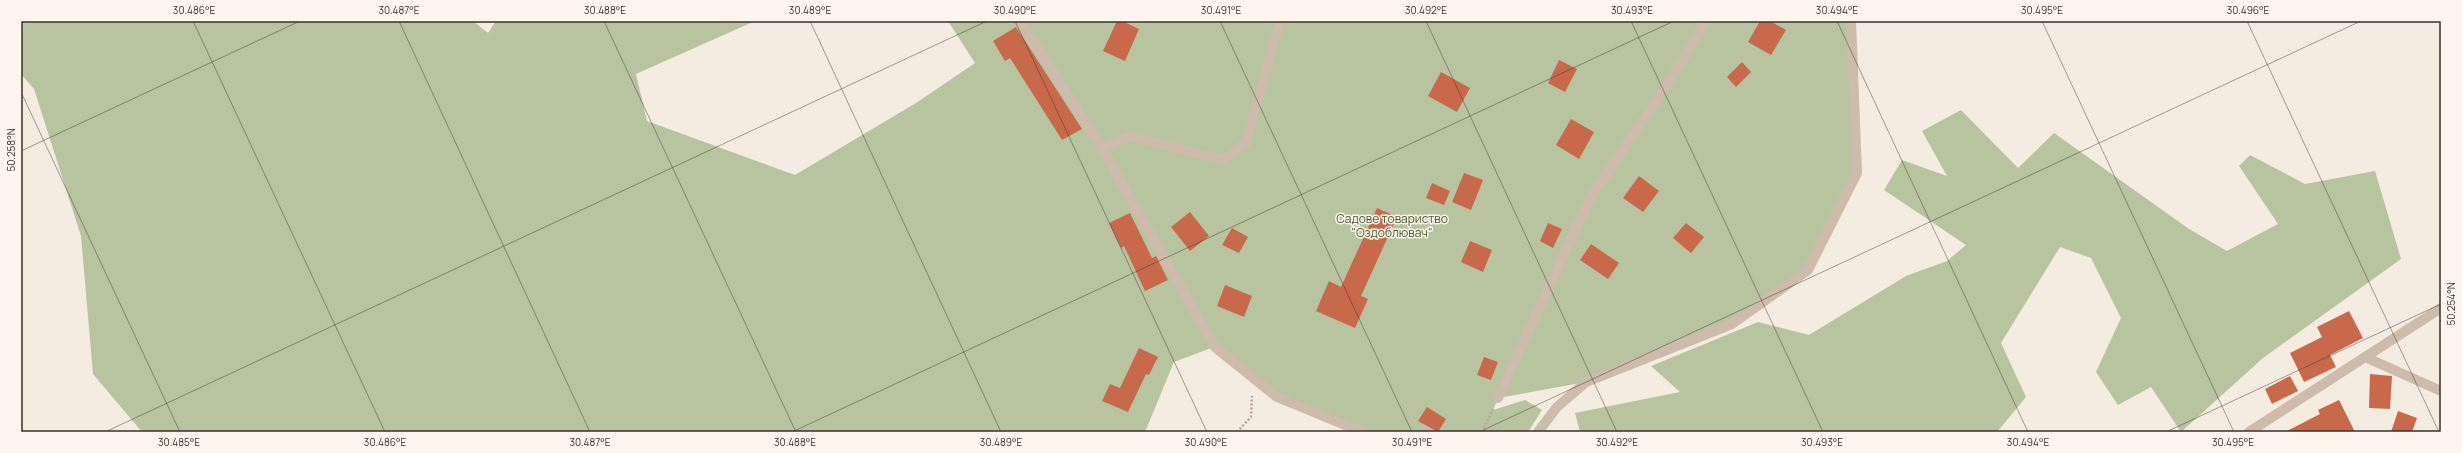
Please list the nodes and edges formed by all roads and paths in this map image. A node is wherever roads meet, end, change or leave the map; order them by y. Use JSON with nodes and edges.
{"nodes":[{"id":1,"x":1020,"y":21,"type":"edge"},
{"id":2,"x":1280,"y":21,"type":"edge"},
{"id":3,"x":1706,"y":21,"type":"edge"},
{"id":4,"x":1851,"y":21,"type":"edge"},
{"id":5,"x":1102,"y":148,"type":"junction"},
{"id":6,"x":2441,"y":308,"type":"edge"},
{"id":7,"x":2365,"y":357,"type":"junction"},
{"id":8,"x":1250,"y":391,"type":"dead end"},
{"id":9,"x":2441,"y":391,"type":"edge"},
{"id":10,"x":1498,"y":398,"type":"joint"},
{"id":11,"x":1237,"y":432,"type":"edge"},
{"id":12,"x":1362,"y":432,"type":"edge"},
{"id":13,"x":1482,"y":432,"type":"edge"},
{"id":14,"x":1538,"y":432,"type":"edge"},
{"id":15,"x":2249,"y":432,"type":"edge"}],
"edges":[{"from":1,"to":5,"type":"street"},
{"from":2,"to":5,"type":"street"},
{"from":3,"to":10,"type":"street"},
{"from":4,"to":14,"type":"street"},
{"from":5,"to":12,"type":"street"},
{"from":6,"to":7,"type":"street"},
{"from":7,"to":9,"type":"street"},
{"from":7,"to":15,"type":"street"},
{"from":8,"to":11,"type":"path"},
{"from":10,"to":13,"type":"path"}]}
